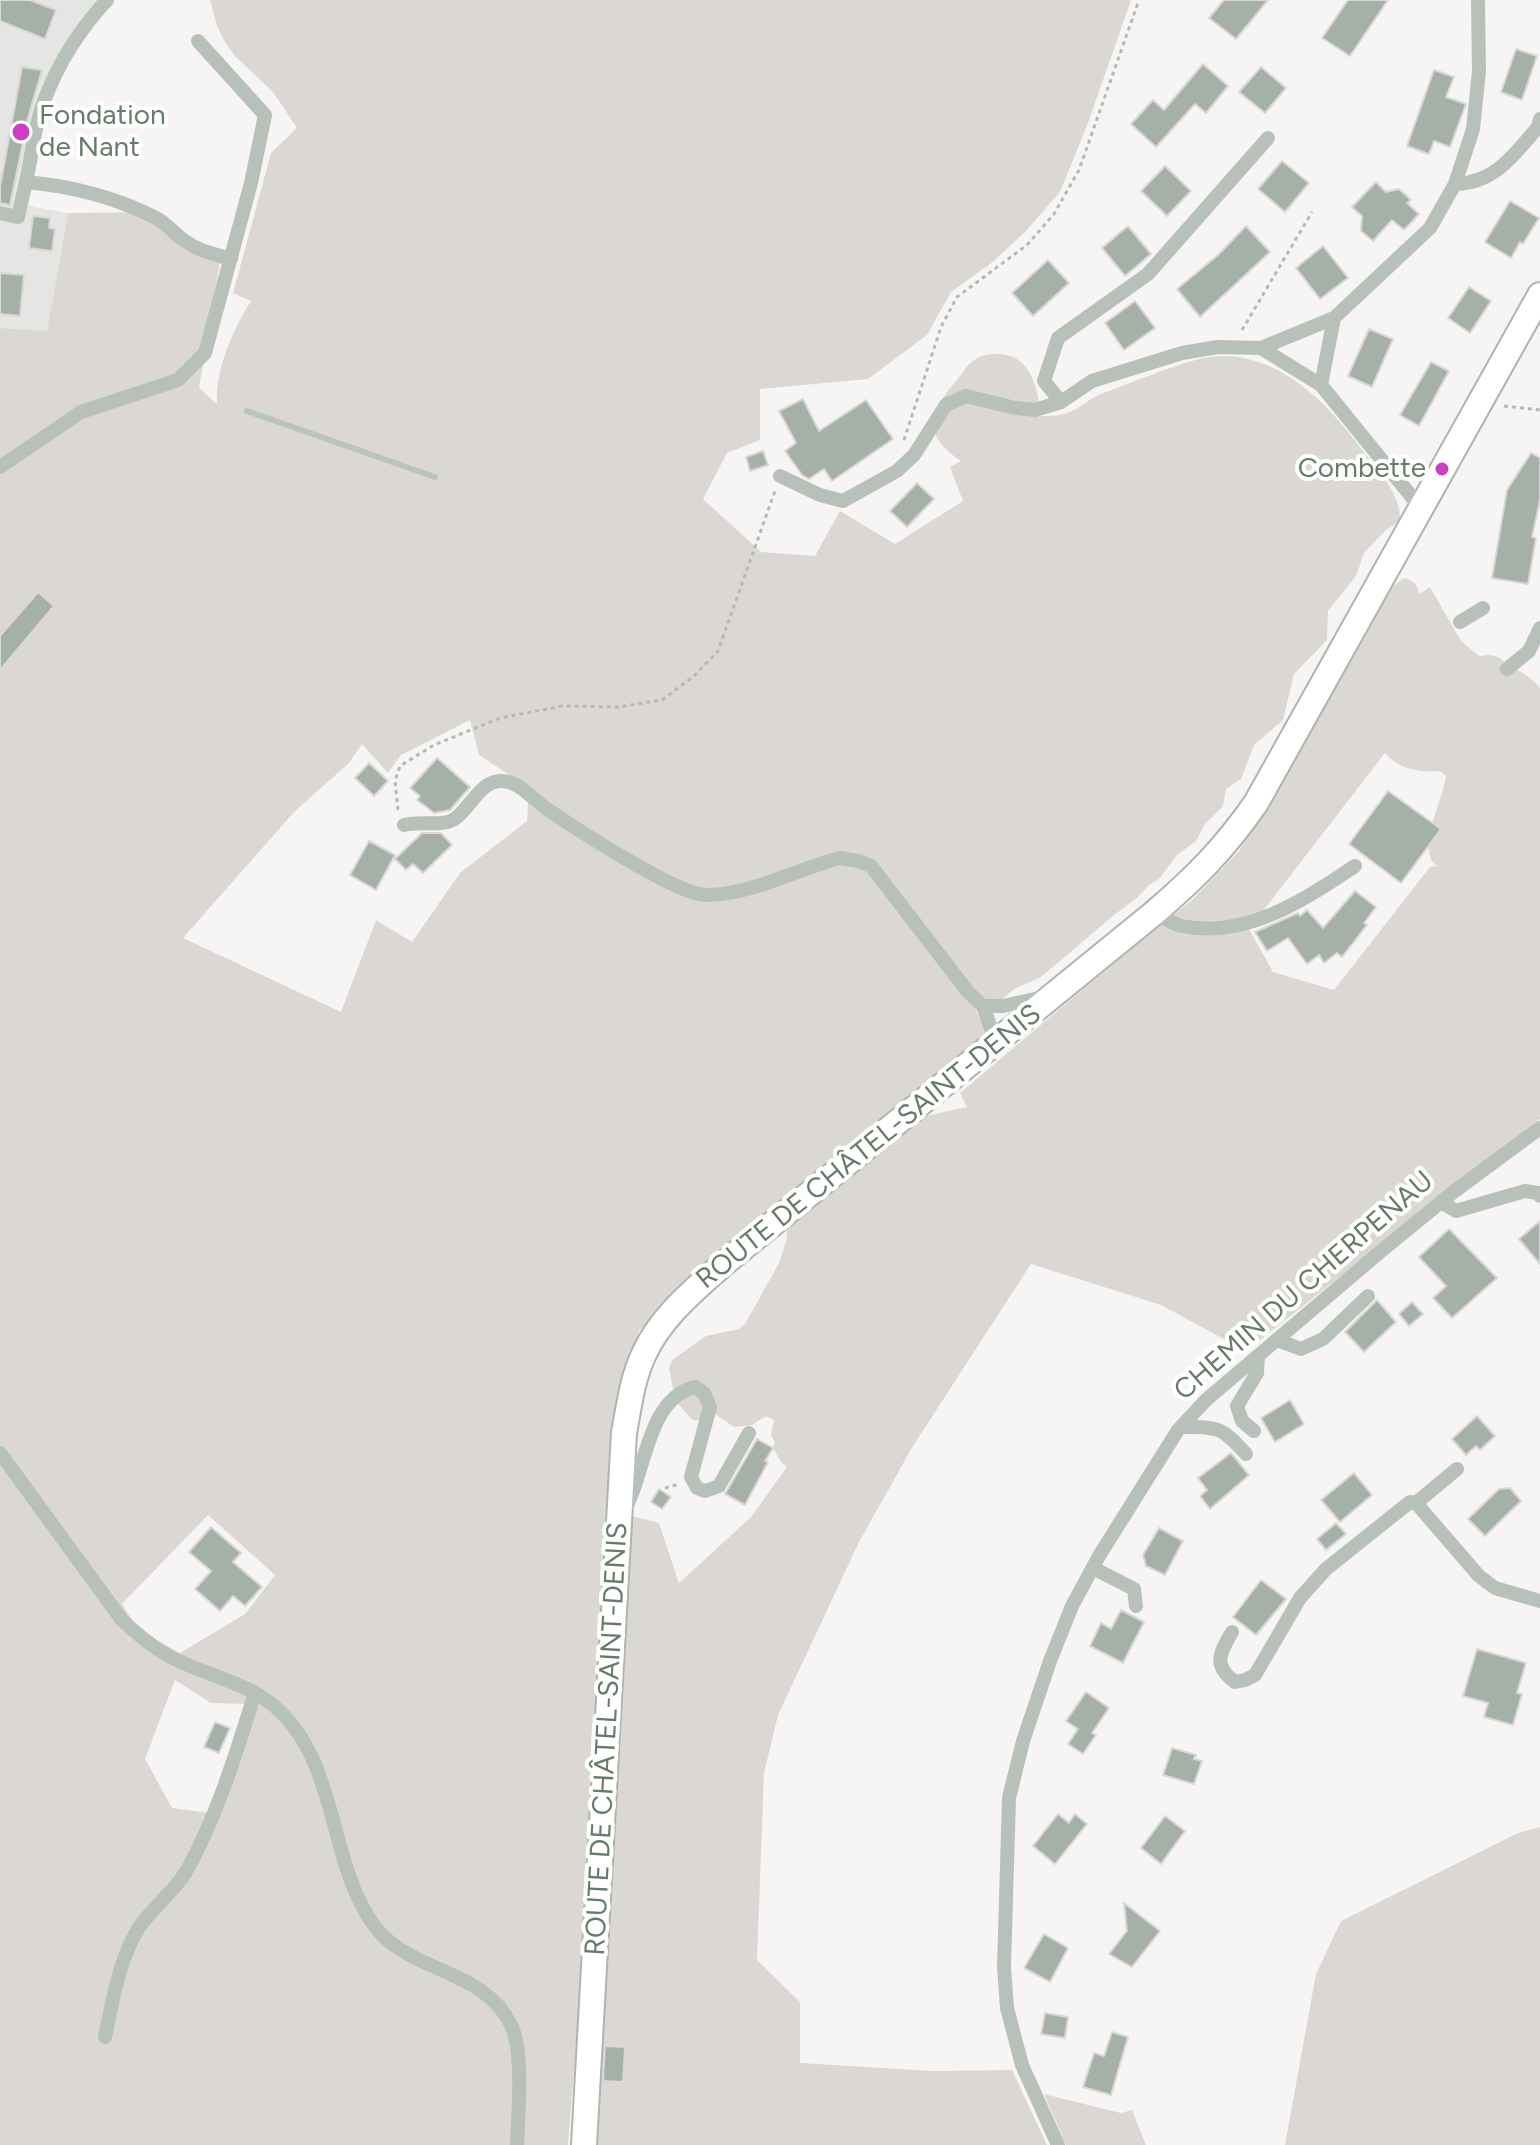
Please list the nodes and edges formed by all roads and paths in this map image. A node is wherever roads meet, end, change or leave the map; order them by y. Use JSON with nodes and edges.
{"nodes":[{"id":1,"x":107,"y":0,"type":"edge"},
{"id":2,"x":1139,"y":0,"type":"edge"},
{"id":3,"x":1478,"y":0,"type":"edge"},
{"id":4,"x":198,"y":41,"type":"dead end"},
{"id":5,"x":1540,"y":119,"type":"edge"},
{"id":6,"x":1268,"y":138,"type":"dead end"},
{"id":7,"x":26,"y":182,"type":"junction"},
{"id":8,"x":1455,"y":184,"type":"junction"},
{"id":9,"x":1312,"y":212,"type":"dead end"},
{"id":10,"x":0,"y":213,"type":"edge"},
{"id":11,"x":231,"y":259,"type":"junction"},
{"id":12,"x":1540,"y":295,"type":"edge"},
{"id":13,"x":1334,"y":318,"type":"junction"},
{"id":14,"x":1232,"y":347,"type":"junction"},
{"id":15,"x":1261,"y":348,"type":"junction"},
{"id":16,"x":1321,"y":385,"type":"junction"},
{"id":17,"x":1061,"y":402,"type":"junction"},
{"id":18,"x":1502,"y":405,"type":"dead end"},
{"id":19,"x":1540,"y":410,"type":"edge"},
{"id":20,"x":0,"y":467,"type":"edge"},
{"id":21,"x":897,"y":471,"type":"junction"},
{"id":22,"x":780,"y":476,"type":"joint"},
{"id":23,"x":1420,"y":507,"type":"junction"},
{"id":24,"x":1483,"y":608,"type":"dead end"},
{"id":25,"x":1460,"y":622,"type":"dead end"},
{"id":26,"x":1540,"y":628,"type":"edge"},
{"id":27,"x":1507,"y":669,"type":"dead end"},
{"id":28,"x":404,"y":825,"type":"joint"},
{"id":29,"x":1355,"y":866,"type":"dead end"},
{"id":30,"x":1154,"y":913,"type":"junction"},
{"id":31,"x":1053,"y":996,"type":"junction"},
{"id":32,"x":983,"y":1006,"type":"junction"},
{"id":33,"x":996,"y":1042,"type":"junction"},
{"id":34,"x":1540,"y":1128,"type":"edge"},
{"id":35,"x":1540,"y":1196,"type":"edge"},
{"id":36,"x":1441,"y":1202,"type":"junction"},
{"id":37,"x":1368,"y":1296,"type":"dead end"},
{"id":38,"x":1277,"y":1340,"type":"junction"},
{"id":39,"x":1258,"y":1356,"type":"junction"},
{"id":40,"x":1181,"y":1427,"type":"junction"},
{"id":41,"x":1254,"y":1431,"type":"dead end"},
{"id":42,"x":749,"y":1433,"type":"dead end"},
{"id":43,"x":0,"y":1453,"type":"edge"},
{"id":44,"x":1246,"y":1454,"type":"dead end"},
{"id":45,"x":1457,"y":1469,"type":"dead end"},
{"id":46,"x":1416,"y":1503,"type":"junction"},
{"id":47,"x":619,"y":1518,"type":"junction"},
{"id":48,"x":1093,"y":1568,"type":"junction"},
{"id":49,"x":1540,"y":1601,"type":"edge"},
{"id":50,"x":1136,"y":1606,"type":"dead end"},
{"id":51,"x":1232,"y":1632,"type":"dead end"},
{"id":52,"x":255,"y":1693,"type":"junction"},
{"id":53,"x":105,"y":2037,"type":"dead end"},
{"id":54,"x":517,"y":2145,"type":"edge"},
{"id":55,"x":584,"y":2145,"type":"edge"},
{"id":56,"x":1058,"y":2145,"type":"edge"}],
"edges":[{"from":1,"to":7,"type":"street"},
{"from":2,"to":21,"type":"path"},
{"from":3,"to":8,"type":"street"},
{"from":4,"to":11,"type":"street"},
{"from":5,"to":8,"type":"street"},
{"from":6,"to":17,"type":"street"},
{"from":7,"to":10,"type":"street"},
{"from":7,"to":11,"type":"street"},
{"from":8,"to":13,"type":"street"},
{"from":9,"to":14,"type":"path"},
{"from":11,"to":20,"type":"street"},
{"from":12,"to":23,"type":"main road","name":"ROUTE DE CHÂTEL-SAINT-DENIS"},
{"from":13,"to":15,"type":"street"},
{"from":13,"to":16,"type":"street"},
{"from":14,"to":15,"type":"street"},
{"from":14,"to":17,"type":"street"},
{"from":15,"to":16,"type":"street"},
{"from":16,"to":23,"type":"street"},
{"from":17,"to":21,"type":"street"},
{"from":18,"to":19,"type":"path"},
{"from":21,"to":22,"type":"street"},
{"from":22,"to":28,"type":"path"},
{"from":23,"to":30,"type":"main road","name":"ROUTE DE CHÂTEL-SAINT-DENIS"},
{"from":24,"to":25,"type":"street"},
{"from":26,"to":27,"type":"street"},
{"from":28,"to":32,"type":"street"},
{"from":29,"to":30,"type":"street"},
{"from":30,"to":31,"type":"main road","name":"ROUTE DE CHÂTEL-SAINT-DENIS"},
{"from":31,"to":32,"type":"street"},
{"from":31,"to":33,"type":"main road","name":"ROUTE DE CHÂTEL-SAINT-DENIS"},
{"from":32,"to":33,"type":"street"},
{"from":33,"to":47,"type":"main road","name":"ROUTE DE CHÂTEL-SAINT-DENIS"},
{"from":34,"to":36,"type":"street","name":"CHEMIN DU CHERPENAU"},
{"from":35,"to":36,"type":"street"},
{"from":36,"to":38,"type":"street","name":"CHEMIN DU CHERPENAU"},
{"from":37,"to":38,"type":"street"},
{"from":38,"to":39,"type":"street","name":"CHEMIN DU CHERPENAU"},
{"from":39,"to":40,"type":"street","name":"CHEMIN DU CHERPENAU"},
{"from":39,"to":41,"type":"street"},
{"from":40,"to":44,"type":"street"},
{"from":40,"to":48,"type":"street","name":"CHEMIN DU CHERPENAU"},
{"from":42,"to":47,"type":"street"},
{"from":43,"to":52,"type":"street"},
{"from":45,"to":46,"type":"street"},
{"from":46,"to":49,"type":"street"},
{"from":46,"to":51,"type":"street"},
{"from":47,"to":55,"type":"main road","name":"ROUTE DE CHÂTEL-SAINT-DENIS"},
{"from":48,"to":50,"type":"street"},
{"from":48,"to":56,"type":"street","name":"CHEMIN DU CHERPENAU"},
{"from":52,"to":53,"type":"street"},
{"from":52,"to":54,"type":"street"}]}
